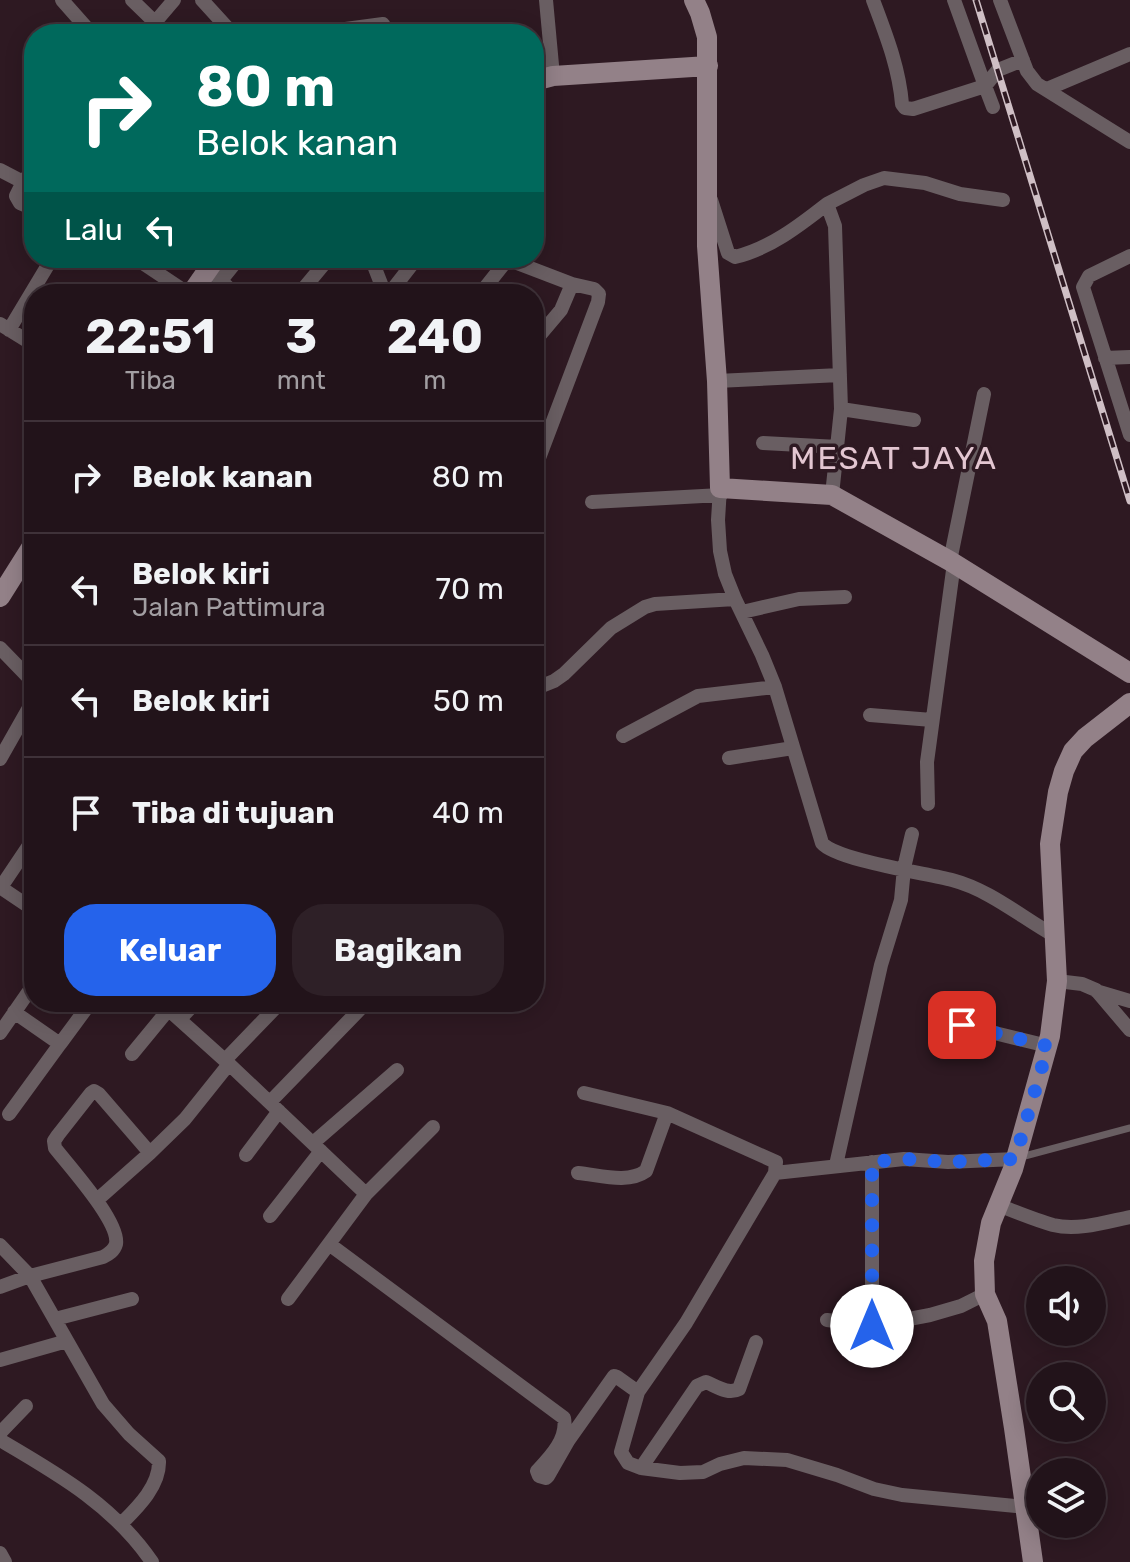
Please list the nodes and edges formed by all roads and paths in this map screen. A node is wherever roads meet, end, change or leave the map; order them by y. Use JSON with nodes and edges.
{"nodes":[{"id":1,"x":62,"y":0,"type":"edge"},
{"id":2,"x":132,"y":0,"type":"edge"},
{"id":3,"x":174,"y":0,"type":"edge"},
{"id":4,"x":202,"y":0,"type":"edge"},
{"id":5,"x":546,"y":0,"type":"edge"},
{"id":6,"x":694,"y":0,"type":"edge"},
{"id":7,"x":875,"y":0,"type":"edge"},
{"id":8,"x":954,"y":0,"type":"edge"},
{"id":9,"x":1000,"y":0,"type":"edge"},
{"id":10,"x":83,"y":24,"type":"edge"},
{"id":11,"x":147,"y":24,"type":"edge"},
{"id":12,"x":153,"y":24,"type":"edge"},
{"id":13,"x":224,"y":24,"type":"edge"},
{"id":14,"x":1129,"y":57,"type":"edge"},
{"id":15,"x":1023,"y":60,"type":"junction"},
{"id":16,"x":708,"y":66,"type":"junction"},
{"id":17,"x":544,"y":78,"type":"edge"},
{"id":18,"x":985,"y":86,"type":"junction"},
{"id":19,"x":1047,"y":89,"type":"junction"},
{"id":20,"x":993,"y":107,"type":"dead end"},
{"id":21,"x":1130,"y":142,"type":"edge"},
{"id":22,"x":0,"y":170,"type":"edge"},
{"id":23,"x":23,"y":182,"type":"joint"},
{"id":24,"x":706,"y":185,"type":"junction"},
{"id":25,"x":1003,"y":200,"type":"dead end"},
{"id":26,"x":24,"y":204,"type":"edge"},
{"id":27,"x":830,"y":213,"type":"junction"},
{"id":28,"x":1130,"y":256,"type":"edge"},
{"id":29,"x":150,"y":268,"type":"edge"},
{"id":30,"x":321,"y":268,"type":"edge"},
{"id":31,"x":409,"y":268,"type":"edge"},
{"id":32,"x":529,"y":268,"type":"edge"},
{"id":33,"x":215,"y":269,"type":"edge"},
{"id":34,"x":175,"y":284,"type":"edge"},
{"id":35,"x":200,"y":284,"type":"edge"},
{"id":36,"x":307,"y":284,"type":"edge"},
{"id":37,"x":395,"y":284,"type":"edge"},
{"id":38,"x":572,"y":284,"type":"junction"},
{"id":39,"x":24,"y":298,"type":"edge"},
{"id":40,"x":3,"y":327,"type":"edge"},
{"id":41,"x":544,"y":330,"type":"edge"},
{"id":42,"x":24,"y":339,"type":"edge"},
{"id":43,"x":1130,"y":357,"type":"edge"},
{"id":44,"x":1105,"y":358,"type":"junction"},
{"id":45,"x":840,"y":375,"type":"junction"},
{"id":46,"x":717,"y":381,"type":"junction"},
{"id":47,"x":984,"y":394,"type":"dead end"},
{"id":48,"x":841,"y":409,"type":"junction"},
{"id":49,"x":914,"y":420,"type":"dead end"},
{"id":50,"x":1130,"y":435,"type":"edge"},
{"id":51,"x":763,"y":443,"type":"dead end"},
{"id":52,"x":544,"y":445,"type":"edge"},
{"id":53,"x":838,"y":447,"type":"junction"},
{"id":54,"x":720,"y":491,"type":"junction"},
{"id":55,"x":832,"y":495,"type":"junction"},
{"id":56,"x":592,"y":502,"type":"dead end"},
{"id":57,"x":24,"y":558,"type":"edge"},
{"id":58,"x":952,"y":562,"type":"junction"},
{"id":59,"x":1,"y":593,"type":"edge"},
{"id":60,"x":845,"y":597,"type":"dead end"},
{"id":61,"x":738,"y":606,"type":"junction"},
{"id":62,"x":0,"y":648,"type":"edge"},
{"id":63,"x":1127,"y":667,"type":"edge"},
{"id":64,"x":24,"y":673,"type":"edge"},
{"id":65,"x":544,"y":684,"type":"edge"},
{"id":66,"x":775,"y":687,"type":"junction"},
{"id":67,"x":1130,"y":703,"type":"edge"},
{"id":68,"x":870,"y":715,"type":"dead end"},
{"id":69,"x":24,"y":717,"type":"edge"},
{"id":70,"x":932,"y":720,"type":"junction"},
{"id":71,"x":623,"y":736,"type":"dead end"},
{"id":72,"x":793,"y":748,"type":"junction"},
{"id":73,"x":729,"y":758,"type":"dead end"},
{"id":74,"x":0,"y":759,"type":"edge"},
{"id":75,"x":928,"y":804,"type":"dead end"},
{"id":76,"x":912,"y":834,"type":"dead end"},
{"id":77,"x":24,"y":852,"type":"edge"},
{"id":78,"x":904,"y":868,"type":"junction"},
{"id":79,"x":0,"y":887,"type":"edge"},
{"id":80,"x":24,"y":903,"type":"edge"},
{"id":81,"x":1055,"y":936,"type":"junction"},
{"id":82,"x":1057,"y":981,"type":"junction"},
{"id":83,"x":1096,"y":990,"type":"junction"},
{"id":84,"x":24,"y":998,"type":"edge"},
{"id":85,"x":1130,"y":1001,"type":"edge"},
{"id":86,"x":14,"y":1012,"type":"junction"},
{"id":87,"x":84,"y":1012,"type":"edge"},
{"id":88,"x":168,"y":1012,"type":"edge"},
{"id":89,"x":172,"y":1012,"type":"edge"},
{"id":90,"x":272,"y":1012,"type":"edge"},
{"id":91,"x":358,"y":1012,"type":"edge"},
{"id":92,"x":962,"y":1025,"type":"dead end"},
{"id":93,"x":1130,"y":1030,"type":"edge"},
{"id":94,"x":0,"y":1033,"type":"edge"},
{"id":95,"x":60,"y":1044,"type":"junction"},
{"id":96,"x":1048,"y":1046,"type":"junction"},
{"id":97,"x":132,"y":1054,"type":"dead end"},
{"id":98,"x":227,"y":1062,"type":"junction"},
{"id":99,"x":397,"y":1070,"type":"dead end"},
{"id":100,"x":584,"y":1093,"type":"dead end"},
{"id":101,"x":275,"y":1106,"type":"junction"},
{"id":102,"x":667,"y":1113,"type":"junction"},
{"id":103,"x":9,"y":1114,"type":"dead end"},
{"id":104,"x":433,"y":1127,"type":"dead end"},
{"id":105,"x":1130,"y":1128,"type":"edge"},
{"id":106,"x":317,"y":1147,"type":"junction"},
{"id":107,"x":150,"y":1153,"type":"junction"},
{"id":108,"x":246,"y":1155,"type":"dead end"},
{"id":109,"x":1015,"y":1159,"type":"junction"},
{"id":110,"x":872,"y":1162,"type":"junction"},
{"id":111,"x":836,"y":1165,"type":"junction"},
{"id":112,"x":578,"y":1173,"type":"dead end"},
{"id":113,"x":775,"y":1173,"type":"junction"},
{"id":114,"x":366,"y":1194,"type":"junction"},
{"id":115,"x":97,"y":1200,"type":"junction"},
{"id":116,"x":998,"y":1205,"type":"junction"},
{"id":117,"x":270,"y":1216,"type":"dead end"},
{"id":118,"x":1130,"y":1217,"type":"edge"},
{"id":119,"x":329,"y":1244,"type":"junction"},
{"id":120,"x":0,"y":1245,"type":"edge"},
{"id":121,"x":30,"y":1276,"type":"junction"},
{"id":122,"x":0,"y":1287,"type":"edge"},
{"id":123,"x":985,"y":1294,"type":"junction"},
{"id":124,"x":132,"y":1299,"type":"dead end"},
{"id":125,"x":288,"y":1299,"type":"dead end"},
{"id":126,"x":55,"y":1319,"type":"junction"},
{"id":127,"x":827,"y":1320,"type":"dead end"},
{"id":128,"x":872,"y":1326,"type":"junction"},
{"id":129,"x":67,"y":1341,"type":"junction"},
{"id":130,"x":756,"y":1342,"type":"dead end"},
{"id":131,"x":0,"y":1360,"type":"edge"},
{"id":132,"x":638,"y":1392,"type":"junction"},
{"id":133,"x":26,"y":1406,"type":"dead end"},
{"id":134,"x":0,"y":1433,"type":"edge"},
{"id":135,"x":0,"y":1440,"type":"edge"},
{"id":136,"x":641,"y":1468,"type":"junction"},
{"id":137,"x":1025,"y":1507,"type":"junction"},
{"id":138,"x":121,"y":1524,"type":"junction"},
{"id":139,"x":0,"y":1553,"type":"edge"},
{"id":140,"x":5,"y":1562,"type":"edge"},
{"id":141,"x":152,"y":1562,"type":"edge"},
{"id":142,"x":1033,"y":1562,"type":"edge"}],
"edges":[{"from":1,"to":10,"type":"street"},
{"from":2,"to":11,"type":"street"},
{"from":3,"to":12,"type":"street"},
{"from":4,"to":13,"type":"street"},
{"from":5,"to":17,"type":"street"},
{"from":6,"to":16,"type":"street"},
{"from":7,"to":18,"type":"street"},
{"from":8,"to":18,"type":"street"},
{"from":9,"to":15,"type":"street"},
{"from":14,"to":19,"type":"street"},
{"from":15,"to":18,"type":"street"},
{"from":15,"to":19,"type":"street"},
{"from":16,"to":17,"type":"street"},
{"from":16,"to":24,"type":"street"},
{"from":18,"to":20,"type":"street"},
{"from":19,"to":21,"type":"street"},
{"from":22,"to":23,"type":"street"},
{"from":23,"to":26,"type":"street"},
{"from":24,"to":27,"type":"street"},
{"from":24,"to":46,"type":"street"},
{"from":25,"to":27,"type":"street"},
{"from":27,"to":45,"type":"street"},
{"from":28,"to":44,"type":"street"},
{"from":29,"to":34,"type":"street"},
{"from":30,"to":36,"type":"street"},
{"from":31,"to":37,"type":"street"},
{"from":32,"to":38,"type":"street"},
{"from":33,"to":35,"type":"street"},
{"from":38,"to":41,"type":"street"},
{"from":38,"to":52,"type":"street"},
{"from":39,"to":40,"type":"street"},
{"from":40,"to":42,"type":"street"},
{"from":43,"to":44,"type":"street"},
{"from":44,"to":50,"type":"street"},
{"from":45,"to":46,"type":"street"},
{"from":45,"to":48,"type":"street"},
{"from":46,"to":54,"type":"street"},
{"from":47,"to":58,"type":"street"},
{"from":48,"to":49,"type":"street"},
{"from":48,"to":53,"type":"street"},
{"from":51,"to":53,"type":"street"},
{"from":53,"to":55,"type":"street"},
{"from":54,"to":55,"type":"street"},
{"from":54,"to":56,"type":"street"},
{"from":54,"to":61,"type":"street"},
{"from":55,"to":58,"type":"street"},
{"from":57,"to":59,"type":"street"},
{"from":58,"to":63,"type":"street"},
{"from":58,"to":70,"type":"street"},
{"from":60,"to":61,"type":"street"},
{"from":61,"to":65,"type":"street"},
{"from":61,"to":66,"type":"street"},
{"from":62,"to":64,"type":"street"},
{"from":66,"to":71,"type":"street"},
{"from":66,"to":72,"type":"street"},
{"from":67,"to":81,"type":"street"},
{"from":68,"to":70,"type":"street"},
{"from":69,"to":74,"type":"street"},
{"from":70,"to":75,"type":"street"},
{"from":72,"to":73,"type":"street"},
{"from":72,"to":78,"type":"street"},
{"from":76,"to":78,"type":"street"},
{"from":77,"to":79,"type":"street"},
{"from":78,"to":81,"type":"street"},
{"from":78,"to":111,"type":"street"},
{"from":79,"to":80,"type":"street"},
{"from":81,"to":82,"type":"street"},
{"from":82,"to":83,"type":"street"},
{"from":82,"to":96,"type":"street"},
{"from":83,"to":85,"type":"street"},
{"from":83,"to":93,"type":"street"},
{"from":84,"to":86,"type":"street"},
{"from":86,"to":94,"type":"street"},
{"from":86,"to":95,"type":"street"},
{"from":87,"to":95,"type":"street"},
{"from":88,"to":97,"type":"street"},
{"from":89,"to":98,"type":"street"},
{"from":90,"to":98,"type":"street"},
{"from":91,"to":101,"type":"street"},
{"from":92,"to":96,"type":"street"},
{"from":95,"to":103,"type":"street"},
{"from":96,"to":109,"type":"street"},
{"from":98,"to":101,"type":"street"},
{"from":98,"to":107,"type":"street"},
{"from":99,"to":106,"type":"street"},
{"from":100,"to":102,"type":"street"},
{"from":101,"to":106,"type":"street"},
{"from":101,"to":108,"type":"street"},
{"from":102,"to":112,"type":"street"},
{"from":102,"to":113,"type":"street"},
{"from":104,"to":114,"type":"street"},
{"from":105,"to":109,"type":"lane"},
{"from":106,"to":114,"type":"street"},
{"from":106,"to":117,"type":"street"},
{"from":107,"to":115,"type":"street"},
{"from":107,"to":115,"type":"street"},
{"from":109,"to":110,"type":"street"},
{"from":109,"to":116,"type":"street"},
{"from":110,"to":111,"type":"street"},
{"from":110,"to":128,"type":"street"},
{"from":111,"to":113,"type":"street"},
{"from":113,"to":132,"type":"street"},
{"from":114,"to":119,"type":"street"},
{"from":115,"to":121,"type":"street"},
{"from":116,"to":118,"type":"street"},
{"from":116,"to":123,"type":"street"},
{"from":119,"to":125,"type":"street"},
{"from":119,"to":132,"type":"street"},
{"from":120,"to":121,"type":"street"},
{"from":121,"to":122,"type":"street"},
{"from":121,"to":126,"type":"street"},
{"from":123,"to":128,"type":"street"},
{"from":123,"to":137,"type":"street"},
{"from":124,"to":126,"type":"street"},
{"from":126,"to":129,"type":"street"},
{"from":127,"to":128,"type":"street"},
{"from":129,"to":131,"type":"street"},
{"from":129,"to":138,"type":"street"},
{"from":130,"to":136,"type":"street"},
{"from":132,"to":136,"type":"street"},
{"from":133,"to":134,"type":"street"},
{"from":135,"to":138,"type":"street"},
{"from":136,"to":137,"type":"street"},
{"from":137,"to":142,"type":"street"},
{"from":138,"to":141,"type":"street"},
{"from":139,"to":140,"type":"street"}]}
